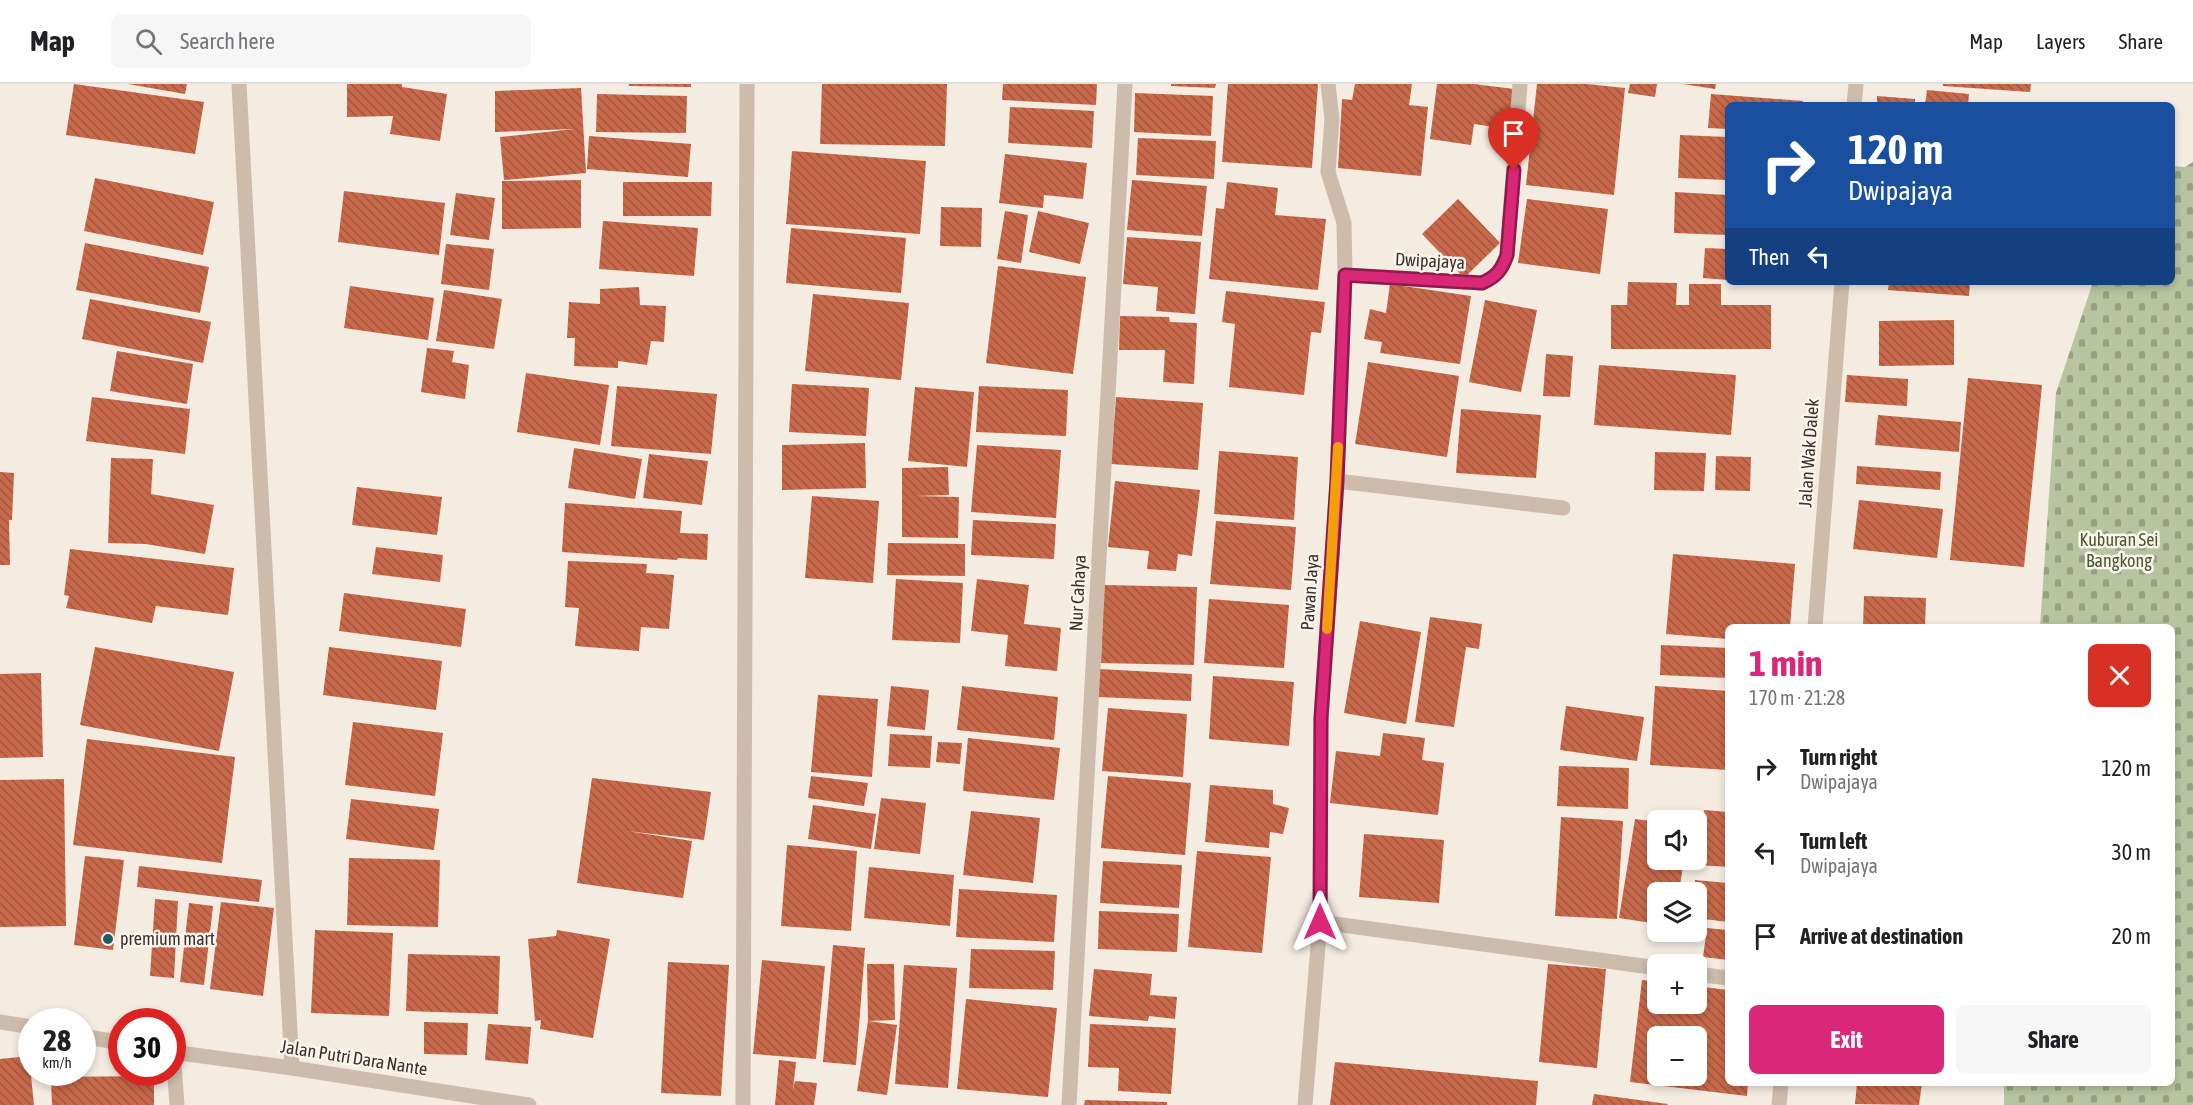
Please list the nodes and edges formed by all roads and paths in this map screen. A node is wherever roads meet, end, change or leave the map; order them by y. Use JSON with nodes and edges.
{"nodes":[{"id":1,"x":239,"y":84,"type":"edge"},
{"id":2,"x":747,"y":84,"type":"edge"},
{"id":3,"x":1125,"y":84,"type":"edge"},
{"id":4,"x":1328,"y":84,"type":"edge"},
{"id":5,"x":1520,"y":84,"type":"edge"},
{"id":6,"x":1856,"y":84,"type":"edge"},
{"id":7,"x":1854,"y":102,"type":"edge"},
{"id":8,"x":1345,"y":275,"type":"junction"},
{"id":9,"x":1842,"y":285,"type":"edge"},
{"id":10,"x":1337,"y":481,"type":"junction"},
{"id":11,"x":1563,"y":508,"type":"dead end"},
{"id":12,"x":1815,"y":624,"type":"edge"},
{"id":13,"x":1320,"y":922,"type":"junction"},
{"id":14,"x":1647,"y":967,"type":"edge"},
{"id":15,"x":1707,"y":975,"type":"edge"},
{"id":16,"x":1725,"y":978,"type":"edge"},
{"id":17,"x":0,"y":1022,"type":"edge"},
{"id":18,"x":18,"y":1025,"type":"edge"},
{"id":19,"x":186,"y":1054,"type":"edge"},
{"id":20,"x":292,"y":1068,"type":"junction"},
{"id":21,"x":176,"y":1086,"type":"edge"},
{"id":22,"x":1781,"y":1086,"type":"edge"},
{"id":23,"x":177,"y":1105,"type":"edge"},
{"id":24,"x":529,"y":1105,"type":"edge"},
{"id":25,"x":743,"y":1105,"type":"edge"},
{"id":26,"x":1069,"y":1105,"type":"edge"},
{"id":27,"x":1305,"y":1105,"type":"edge"},
{"id":28,"x":1779,"y":1105,"type":"edge"}],
"edges":[{"from":1,"to":20,"type":"street"},
{"from":2,"to":25,"type":"street"},
{"from":3,"to":26,"type":"street","name":"Nur Cahaya"},
{"from":4,"to":8,"type":"street","name":"Pawan Jaya"},
{"from":5,"to":8,"type":"street","name":"Dwipajaya"},
{"from":6,"to":7,"type":"street"},
{"from":8,"to":10,"type":"street","name":"Pawan Jaya"},
{"from":9,"to":12,"type":"street","name":"Jalan Wak Dalek"},
{"from":10,"to":11,"type":"street"},
{"from":10,"to":13,"type":"street","name":"Pawan Jaya"},
{"from":13,"to":14,"type":"street"},
{"from":13,"to":27,"type":"street","name":"Pawan Jaya"},
{"from":15,"to":16,"type":"street"},
{"from":17,"to":18,"type":"street"},
{"from":19,"to":20,"type":"street","name":"Jalan Putri Dara Nante"},
{"from":20,"to":24,"type":"street","name":"Jalan Putri Dara Nante"},
{"from":21,"to":23,"type":"street"},
{"from":22,"to":28,"type":"street"}]}
